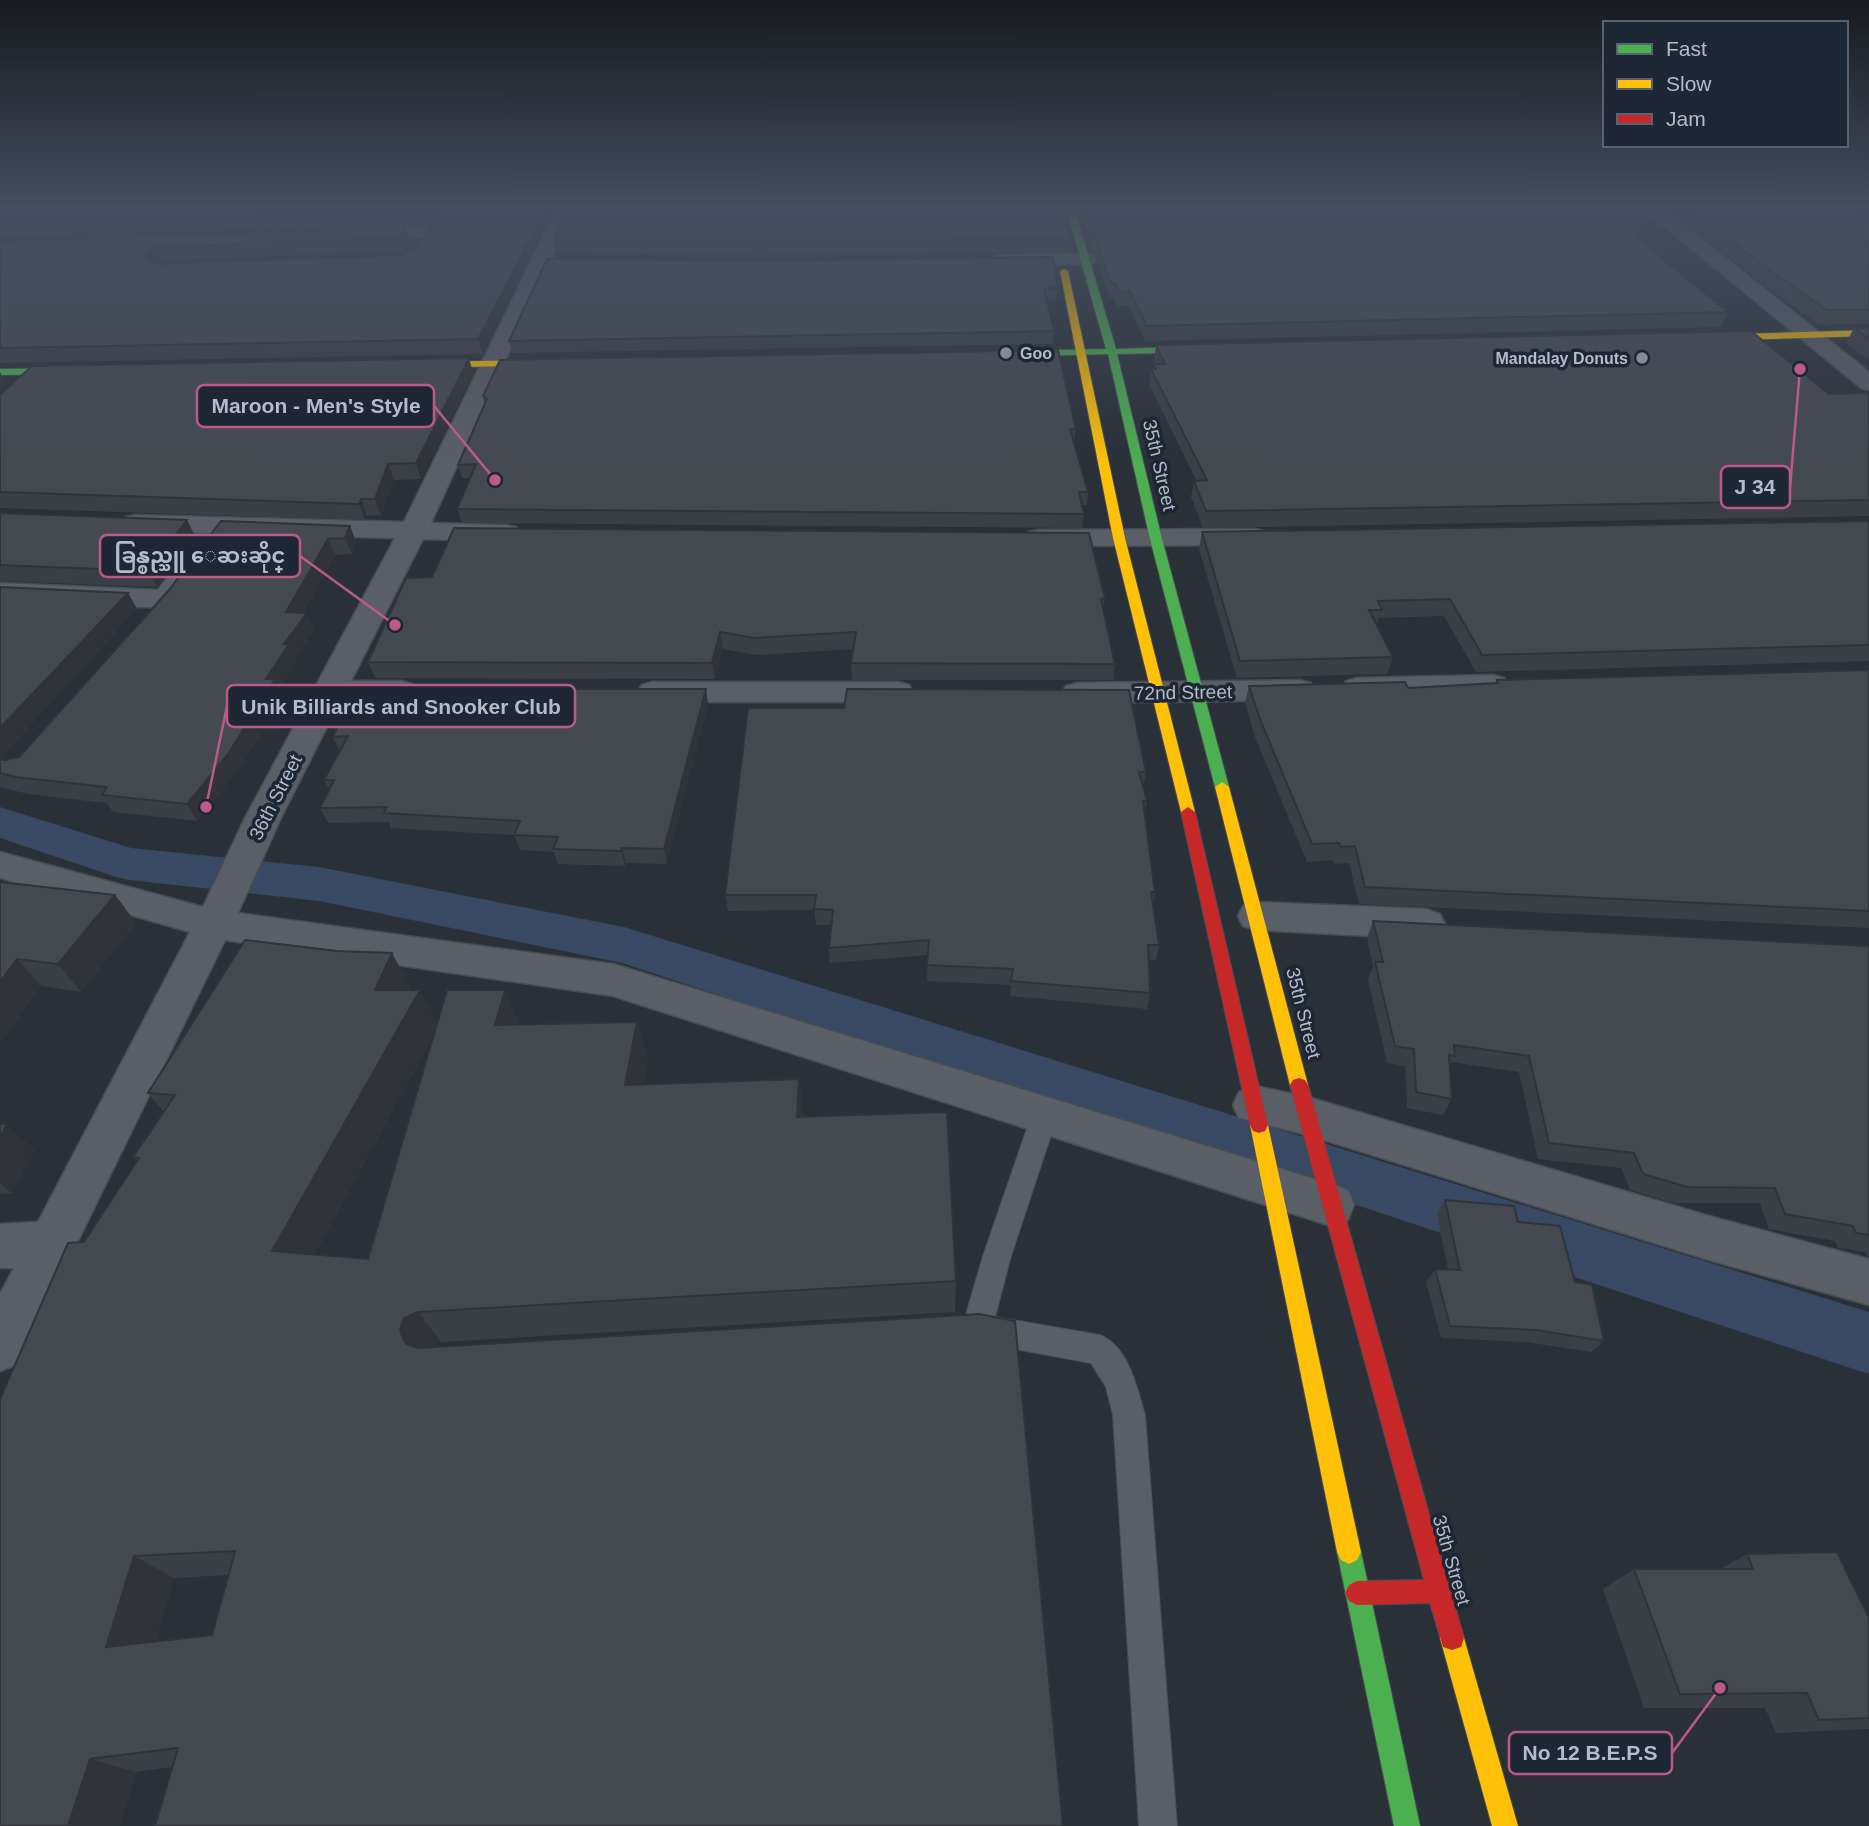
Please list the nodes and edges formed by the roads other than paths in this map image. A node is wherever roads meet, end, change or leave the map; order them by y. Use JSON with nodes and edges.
{"nodes":[{"id":1,"x":527,"y":293,"type":"edge"},
{"id":2,"x":1069,"y":293,"type":"edge"},
{"id":3,"x":1095,"y":293,"type":"edge"},
{"id":4,"x":1756,"y":293,"type":"edge"},
{"id":5,"x":1869,"y":333,"type":"edge"},
{"id":6,"x":1808,"y":335,"type":"junction"},
{"id":7,"x":1223,"y":349,"type":"edge"},
{"id":8,"x":1869,"y":349,"type":"edge"},
{"id":9,"x":1828,"y":350,"type":"junction"},
{"id":10,"x":986,"y":354,"type":"edge"},
{"id":11,"x":1114,"y":359,"type":"junction"},
{"id":12,"x":1084,"y":360,"type":"junction"},
{"id":13,"x":1213,"y":364,"type":"edge"},
{"id":14,"x":1002,"y":369,"type":"edge"},
{"id":15,"x":559,"y":370,"type":"edge"},
{"id":16,"x":491,"y":371,"type":"junction"},
{"id":17,"x":400,"y":372,"type":"edge"},
{"id":18,"x":89,"y":377,"type":"edge"},
{"id":19,"x":13,"y":382,"type":"edge"},
{"id":20,"x":1869,"y":383,"type":"edge"},
{"id":21,"x":110,"y":522,"type":"edge"},
{"id":22,"x":220,"y":526,"type":"junction"},
{"id":23,"x":412,"y":533,"type":"junction"},
{"id":24,"x":537,"y":534,"type":"edge"},
{"id":25,"x":1008,"y":537,"type":"edge"},
{"id":26,"x":1282,"y":537,"type":"edge"},
{"id":27,"x":1119,"y":538,"type":"junction"},
{"id":28,"x":1156,"y":539,"type":"junction"},
{"id":29,"x":0,"y":592,"type":"edge"},
{"id":30,"x":166,"y":599,"type":"junction"},
{"id":31,"x":138,"y":630,"type":"edge"},
{"id":32,"x":1526,"y":684,"type":"edge"},
{"id":33,"x":329,"y":691,"type":"junction"},
{"id":34,"x":426,"y":691,"type":"edge"},
{"id":35,"x":620,"y":692,"type":"edge"},
{"id":36,"x":925,"y":692,"type":"edge"},
{"id":37,"x":1050,"y":693,"type":"edge"},
{"id":38,"x":1160,"y":693,"type":"junction"},
{"id":39,"x":1197,"y":693,"type":"junction"},
{"id":40,"x":0,"y":865,"type":"edge"},
{"id":41,"x":222,"y":906,"type":"junction"},
{"id":42,"x":1257,"y":916,"type":"junction"},
{"id":43,"x":1466,"y":926,"type":"edge"},
{"id":44,"x":1257,"y":1116,"type":"junction"},
{"id":45,"x":1044,"y":1117,"type":"junction"},
{"id":46,"x":1310,"y":1127,"type":"junction"},
{"id":47,"x":1270,"y":1181,"type":"junction"},
{"id":48,"x":1329,"y":1198,"type":"junction"},
{"id":49,"x":51,"y":1244,"type":"junction"},
{"id":50,"x":0,"y":1245,"type":"edge"},
{"id":51,"x":1869,"y":1282,"type":"edge"},
{"id":52,"x":0,"y":1346,"type":"edge"},
{"id":53,"x":1440,"y":1591,"type":"junction"},
{"id":54,"x":1357,"y":1593,"type":"junction"},
{"id":55,"x":1158,"y":1826,"type":"edge"},
{"id":56,"x":1407,"y":1826,"type":"edge"},
{"id":57,"x":1504,"y":1826,"type":"edge"}],
"edges":[{"from":1,"to":16,"type":"street","name":"36th Street"},
{"from":2,"to":12,"type":"main road"},
{"from":3,"to":11,"type":"main road","name":"35th Street"},
{"from":4,"to":6,"type":"street"},
{"from":5,"to":6,"type":"main road"},
{"from":6,"to":9,"type":"street"},
{"from":6,"to":9,"type":"main road"},
{"from":7,"to":11,"type":"main road"},
{"from":8,"to":9,"type":"main road"},
{"from":9,"to":20,"type":"street"},
{"from":10,"to":12,"type":"main road"},
{"from":11,"to":12,"type":"main road"},
{"from":11,"to":13,"type":"main road"},
{"from":11,"to":28,"type":"main road","name":"35th Street"},
{"from":12,"to":14,"type":"main road"},
{"from":12,"to":27,"type":"main road"},
{"from":15,"to":16,"type":"main road"},
{"from":16,"to":17,"type":"main road"},
{"from":16,"to":23,"type":"street","name":"36th Street"},
{"from":18,"to":19,"type":"main road"},
{"from":21,"to":22,"type":"street"},
{"from":22,"to":23,"type":"street"},
{"from":22,"to":30,"type":"street"},
{"from":23,"to":24,"type":"street"},
{"from":23,"to":33,"type":"street","name":"36th Street"},
{"from":25,"to":27,"type":"street"},
{"from":26,"to":28,"type":"street"},
{"from":27,"to":28,"type":"street"},
{"from":27,"to":38,"type":"main road"},
{"from":28,"to":39,"type":"main road","name":"35th Street"},
{"from":29,"to":30,"type":"street"},
{"from":30,"to":31,"type":"street"},
{"from":32,"to":39,"type":"street","name":"72nd Street"},
{"from":33,"to":34,"type":"street"},
{"from":33,"to":41,"type":"street","name":"36th Street"},
{"from":35,"to":36,"type":"street"},
{"from":37,"to":38,"type":"street","name":"72nd Street"},
{"from":38,"to":39,"type":"street","name":"72nd Street"},
{"from":38,"to":44,"type":"main road"},
{"from":39,"to":42,"type":"main road","name":"35th Street"},
{"from":40,"to":41,"type":"street"},
{"from":41,"to":45,"type":"street"},
{"from":41,"to":49,"type":"street","name":"36th Street"},
{"from":42,"to":43,"type":"street"},
{"from":42,"to":46,"type":"main road","name":"35th Street"},
{"from":44,"to":46,"type":"street"},
{"from":44,"to":47,"type":"main road"},
{"from":45,"to":47,"type":"street"},
{"from":45,"to":55,"type":"lane"},
{"from":46,"to":48,"type":"main road","name":"35th Street"},
{"from":46,"to":51,"type":"street"},
{"from":47,"to":48,"type":"street"},
{"from":47,"to":54,"type":"main road"},
{"from":48,"to":53,"type":"main road","name":"35th Street"},
{"from":49,"to":50,"type":"street"},
{"from":49,"to":52,"type":"street","name":"36th Street"},
{"from":53,"to":54,"type":"main road"},
{"from":53,"to":57,"type":"main road","name":"35th Street"},
{"from":54,"to":56,"type":"main road"}]}
